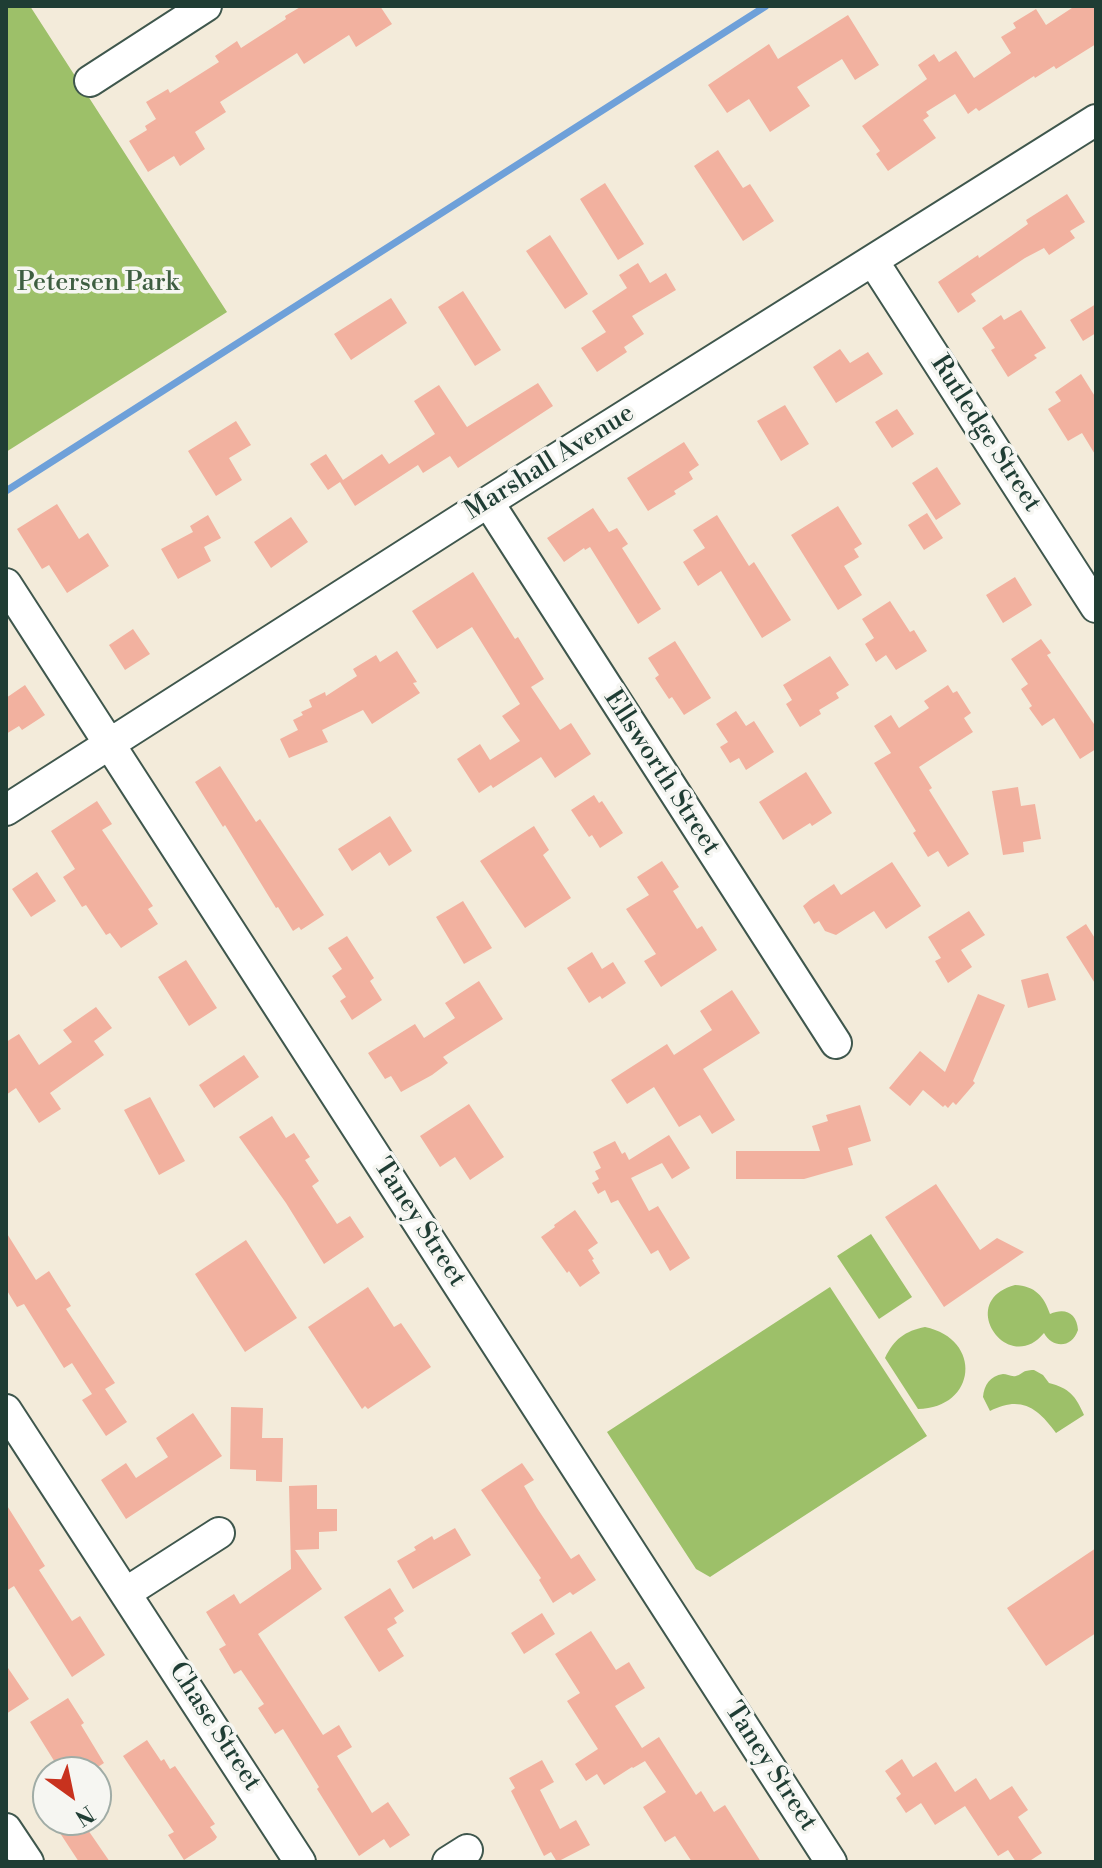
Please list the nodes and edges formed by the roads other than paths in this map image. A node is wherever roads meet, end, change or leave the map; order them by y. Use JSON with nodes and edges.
{"nodes":[{"id":1,"x":206,"y":6,"type":"edge"},
{"id":2,"x":90,"y":81,"type":"dead end"},
{"id":3,"x":1096,"y":120,"type":"edge"},
{"id":4,"x":873,"y":261,"type":"junction"},
{"id":5,"x":488,"y":502,"type":"junction"},
{"id":6,"x":6,"y":584,"type":"edge"},
{"id":7,"x":1096,"y":607,"type":"edge"},
{"id":8,"x":110,"y":744,"type":"junction"},
{"id":9,"x":6,"y":810,"type":"edge"},
{"id":10,"x":836,"y":1043,"type":"dead end"},
{"id":11,"x":6,"y":1410,"type":"edge"},
{"id":12,"x":219,"y":1533,"type":"dead end"},
{"id":13,"x":127,"y":1592,"type":"junction"},
{"id":14,"x":6,"y":1829,"type":"edge"},
{"id":15,"x":28,"y":1862,"type":"edge"},
{"id":16,"x":300,"y":1862,"type":"edge"},
{"id":17,"x":831,"y":1862,"type":"edge"}],
"edges":[{"from":1,"to":2,"type":"street"},
{"from":3,"to":4,"type":"street","name":"Marshall Avenue"},
{"from":4,"to":5,"type":"street","name":"Marshall Avenue"},
{"from":4,"to":7,"type":"street","name":"Rutledge Street"},
{"from":5,"to":8,"type":"street","name":"Marshall Avenue"},
{"from":5,"to":10,"type":"street","name":"Ellsworth Street"},
{"from":6,"to":8,"type":"street","name":"Taney Street"},
{"from":8,"to":9,"type":"street","name":"Marshall Avenue"},
{"from":8,"to":17,"type":"street","name":"Taney Street"},
{"from":11,"to":13,"type":"street","name":"Chase Street"},
{"from":12,"to":13,"type":"street"},
{"from":13,"to":16,"type":"street","name":"Chase Street"},
{"from":14,"to":15,"type":"street"}]}
